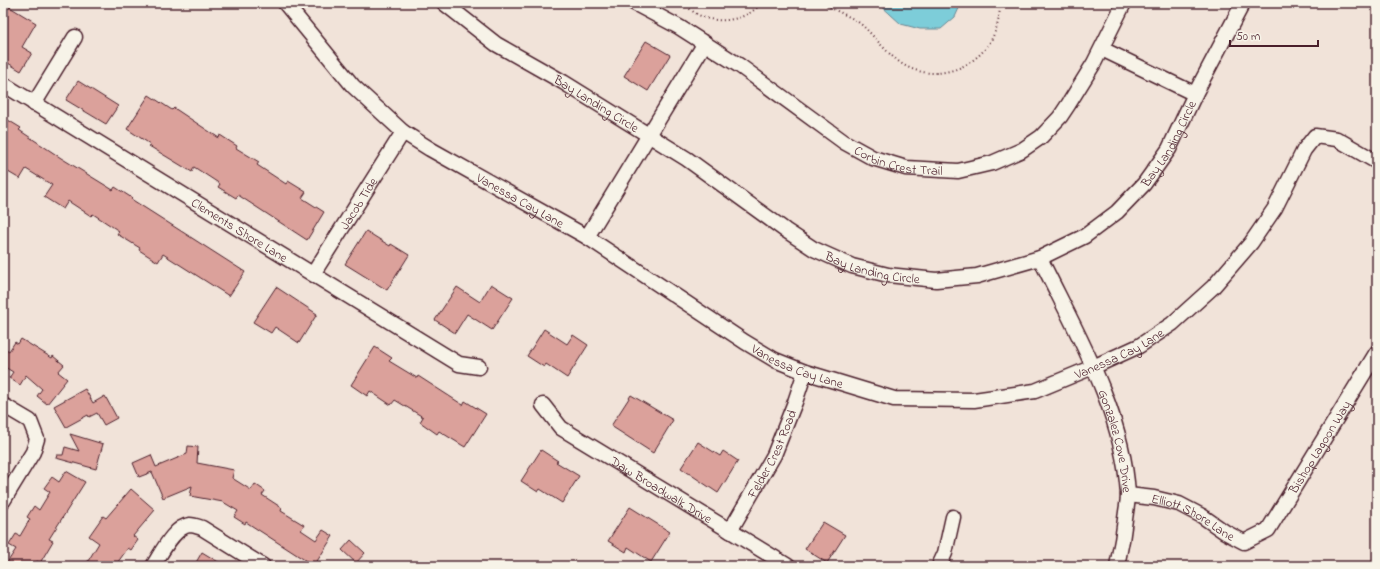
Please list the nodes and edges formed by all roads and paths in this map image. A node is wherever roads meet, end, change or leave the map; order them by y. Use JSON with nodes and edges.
{"nodes":[{"id":1,"x":285,"y":3,"type":"edge"},
{"id":2,"x":444,"y":3,"type":"edge"},
{"id":3,"x":634,"y":3,"type":"edge"},
{"id":4,"x":684,"y":3,"type":"edge"},
{"id":5,"x":762,"y":3,"type":"edge"},
{"id":6,"x":823,"y":3,"type":"edge"},
{"id":7,"x":1000,"y":3,"type":"edge"},
{"id":8,"x":1124,"y":3,"type":"edge"},
{"id":9,"x":1243,"y":3,"type":"edge"},
{"id":10,"x":75,"y":37,"type":"dead end"},
{"id":11,"x":705,"y":44,"type":"junction"},
{"id":12,"x":1102,"y":49,"type":"junction"},
{"id":13,"x":3,"y":84,"type":"edge"},
{"id":14,"x":1195,"y":94,"type":"junction"},
{"id":15,"x":34,"y":104,"type":"junction"},
{"id":16,"x":403,"y":132,"type":"junction"},
{"id":17,"x":649,"y":135,"type":"junction"},
{"id":18,"x":1377,"y":162,"type":"edge"},
{"id":19,"x":587,"y":237,"type":"junction"},
{"id":20,"x":1040,"y":258,"type":"junction"},
{"id":21,"x":313,"y":274,"type":"junction"},
{"id":22,"x":1377,"y":352,"type":"edge"},
{"id":23,"x":479,"y":367,"type":"dead end"},
{"id":24,"x":1093,"y":367,"type":"junction"},
{"id":25,"x":805,"y":372,"type":"junction"},
{"id":26,"x":3,"y":405,"type":"edge"},
{"id":27,"x":543,"y":405,"type":"dead end"},
{"id":28,"x":1128,"y":495,"type":"junction"},
{"id":29,"x":3,"y":501,"type":"edge"},
{"id":30,"x":953,"y":517,"type":"dead end"},
{"id":31,"x":730,"y":531,"type":"junction"},
{"id":32,"x":1257,"y":536,"type":"joint"},
{"id":33,"x":154,"y":566,"type":"edge"},
{"id":34,"x":263,"y":566,"type":"edge"},
{"id":35,"x":788,"y":566,"type":"edge"},
{"id":36,"x":939,"y":566,"type":"edge"},
{"id":37,"x":1117,"y":566,"type":"edge"}],
"edges":[{"from":1,"to":16,"type":"street","name":"Vanessa Cay Lane"},
{"from":2,"to":17,"type":"street","name":"Bay Landing Circle"},
{"from":3,"to":11,"type":"street","name":"Corbin Crest Trail"},
{"from":4,"to":5,"type":"path"},
{"from":6,"to":7,"type":"path"},
{"from":8,"to":12,"type":"street","name":"Corbin Crest Trail"},
{"from":9,"to":14,"type":"street","name":"Bay Landing Circle"},
{"from":10,"to":15,"type":"street"},
{"from":11,"to":12,"type":"street","name":"Corbin Crest Trail"},
{"from":11,"to":17,"type":"street"},
{"from":12,"to":14,"type":"street"},
{"from":13,"to":15,"type":"street","name":"Clements Shore Lane"},
{"from":14,"to":20,"type":"street","name":"Bay Landing Circle"},
{"from":15,"to":21,"type":"street","name":"Clements Shore Lane"},
{"from":16,"to":19,"type":"street","name":"Vanessa Cay Lane"},
{"from":16,"to":21,"type":"street","name":"Jacob Tide"},
{"from":17,"to":19,"type":"street"},
{"from":17,"to":20,"type":"street","name":"Bay Landing Circle"},
{"from":18,"to":24,"type":"street","name":"Vanessa Cay Lane"},
{"from":19,"to":25,"type":"street","name":"Vanessa Cay Lane"},
{"from":20,"to":24,"type":"street","name":"Gonzalez Cove Drive"},
{"from":21,"to":23,"type":"street","name":"Clements Shore Lane"},
{"from":22,"to":32,"type":"street","name":"Bishop Lagoon Way"},
{"from":24,"to":25,"type":"street","name":"Vanessa Cay Lane"},
{"from":24,"to":28,"type":"street","name":"Gonzalez Cove Drive"},
{"from":25,"to":31,"type":"street","name":"Felder Crest Road"},
{"from":26,"to":29,"type":"street"},
{"from":27,"to":31,"type":"street","name":"Daw Broadwalk Drive"},
{"from":28,"to":32,"type":"street","name":"Elliott Shore Lane"},
{"from":28,"to":37,"type":"street","name":"Gonzalez Cove Drive"},
{"from":30,"to":36,"type":"street"},
{"from":31,"to":35,"type":"street","name":"Daw Broadwalk Drive"},
{"from":33,"to":34,"type":"street"}]}
